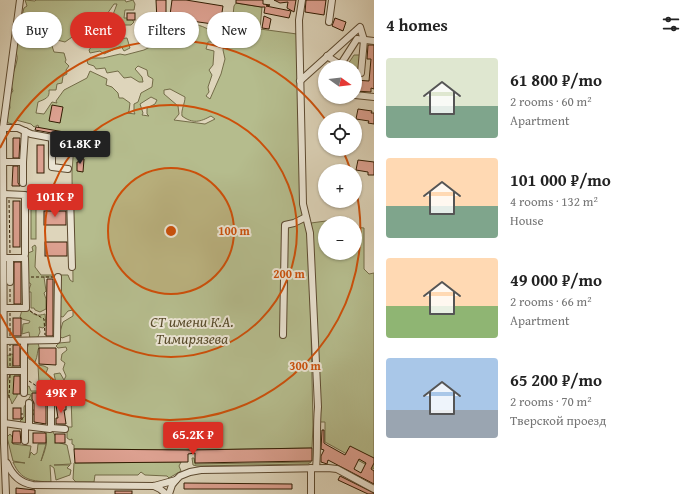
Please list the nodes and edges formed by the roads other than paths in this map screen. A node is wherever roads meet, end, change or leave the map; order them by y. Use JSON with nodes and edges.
{"nodes":[{"id":1,"x":20,"y":0,"type":"edge"},
{"id":2,"x":302,"y":0,"type":"edge"},
{"id":3,"x":332,"y":0,"type":"edge"},
{"id":4,"x":329,"y":22,"type":"dead end"},
{"id":5,"x":364,"y":40,"type":"junction"},
{"id":6,"x":374,"y":41,"type":"edge"},
{"id":7,"x":327,"y":56,"type":"junction"},
{"id":8,"x":332,"y":60,"type":"edge"},
{"id":9,"x":343,"y":60,"type":"edge"},
{"id":10,"x":362,"y":62,"type":"edge"},
{"id":11,"x":300,"y":82,"type":"junction"},
{"id":12,"x":362,"y":96,"type":"edge"},
{"id":13,"x":374,"y":97,"type":"edge"},
{"id":14,"x":3,"y":128,"type":"junction"},
{"id":15,"x":25,"y":131,"type":"junction"},
{"id":16,"x":52,"y":139,"type":"junction"},
{"id":17,"x":63,"y":140,"type":"dead end"},
{"id":18,"x":4,"y":162,"type":"junction"},
{"id":19,"x":23,"y":162,"type":"junction"},
{"id":20,"x":68,"y":169,"type":"dead end"},
{"id":21,"x":23,"y":183,"type":"dead end"},
{"id":22,"x":4,"y":194,"type":"junction"},
{"id":23,"x":70,"y":195,"type":"dead end"},
{"id":24,"x":306,"y":217,"type":"junction"},
{"id":25,"x":2,"y":219,"type":"edge"},
{"id":26,"x":2,"y":250,"type":"edge"},
{"id":27,"x":25,"y":254,"type":"dead end"},
{"id":28,"x":7,"y":258,"type":"junction"},
{"id":29,"x":72,"y":267,"type":"dead end"},
{"id":30,"x":58,"y":278,"type":"road end"},
{"id":31,"x":10,"y":282,"type":"road end"},
{"id":32,"x":7,"y":308,"type":"junction"},
{"id":33,"x":283,"y":335,"type":"dead end"},
{"id":34,"x":7,"y":341,"type":"junction"},
{"id":35,"x":24,"y":341,"type":"junction"},
{"id":36,"x":7,"y":371,"type":"junction"},
{"id":37,"x":24,"y":374,"type":"junction"},
{"id":38,"x":24,"y":392,"type":"dead end"},
{"id":39,"x":29,"y":402,"type":"dead end"},
{"id":40,"x":53,"y":402,"type":"road end"},
{"id":41,"x":4,"y":423,"type":"junction"},
{"id":42,"x":25,"y":426,"type":"junction"},
{"id":43,"x":51,"y":428,"type":"junction"},
{"id":44,"x":65,"y":429,"type":"dead end"},
{"id":45,"x":25,"y":441,"type":"dead end"},
{"id":46,"x":2,"y":444,"type":"edge"},
{"id":47,"x":5,"y":458,"type":"junction"},
{"id":48,"x":313,"y":468,"type":"junction"},
{"id":49,"x":3,"y":475,"type":"edge"},
{"id":50,"x":17,"y":478,"type":"junction"},
{"id":51,"x":176,"y":480,"type":"junction"},
{"id":52,"x":154,"y":486,"type":"junction"},
{"id":53,"x":374,"y":489,"type":"edge"},
{"id":54,"x":6,"y":494,"type":"edge"},
{"id":55,"x":166,"y":494,"type":"edge"},
{"id":56,"x":169,"y":494,"type":"edge"},
{"id":57,"x":311,"y":494,"type":"edge"}],
"edges":[{"from":1,"to":14,"type":"street"},
{"from":2,"to":11,"type":"street"},
{"from":3,"to":4,"type":"street"},
{"from":5,"to":6,"type":"street"},
{"from":5,"to":7,"type":"street"},
{"from":5,"to":9,"type":"street"},
{"from":5,"to":10,"type":"street"},
{"from":7,"to":8,"type":"street"},
{"from":7,"to":11,"type":"street"},
{"from":11,"to":24,"type":"street"},
{"from":12,"to":13,"type":"street"},
{"from":14,"to":15,"type":"street"},
{"from":14,"to":18,"type":"street"},
{"from":15,"to":16,"type":"street"},
{"from":15,"to":19,"type":"street"},
{"from":16,"to":17,"type":"street"},
{"from":16,"to":20,"type":"street"},
{"from":18,"to":19,"type":"street"},
{"from":18,"to":22,"type":"street"},
{"from":19,"to":21,"type":"street"},
{"from":22,"to":25,"type":"street"},
{"from":22,"to":27,"type":"street"},
{"from":23,"to":29,"type":"street"},
{"from":24,"to":33,"type":"street"},
{"from":24,"to":48,"type":"street"},
{"from":25,"to":26,"type":"street"},
{"from":26,"to":28,"type":"street"},
{"from":28,"to":31,"type":"street"},
{"from":28,"to":32,"type":"street"},
{"from":28,"to":32,"type":"street"},
{"from":30,"to":35,"type":"street"},
{"from":32,"to":34,"type":"street"},
{"from":34,"to":35,"type":"street"},
{"from":34,"to":36,"type":"street"},
{"from":35,"to":37,"type":"street"},
{"from":36,"to":37,"type":"street"},
{"from":36,"to":41,"type":"street"},
{"from":37,"to":38,"type":"street"},
{"from":39,"to":42,"type":"street"},
{"from":40,"to":43,"type":"street"},
{"from":41,"to":42,"type":"street"},
{"from":41,"to":46,"type":"street"},
{"from":42,"to":43,"type":"street"},
{"from":42,"to":45,"type":"street"},
{"from":43,"to":44,"type":"street"},
{"from":46,"to":47,"type":"street"},
{"from":47,"to":49,"type":"street"},
{"from":47,"to":50,"type":"street"},
{"from":48,"to":51,"type":"street"},
{"from":48,"to":53,"type":"street"},
{"from":48,"to":57,"type":"street"},
{"from":49,"to":50,"type":"street"},
{"from":49,"to":54,"type":"street"},
{"from":50,"to":52,"type":"street"},
{"from":51,"to":52,"type":"street"},
{"from":51,"to":56,"type":"street"},
{"from":52,"to":55,"type":"street"}]}
